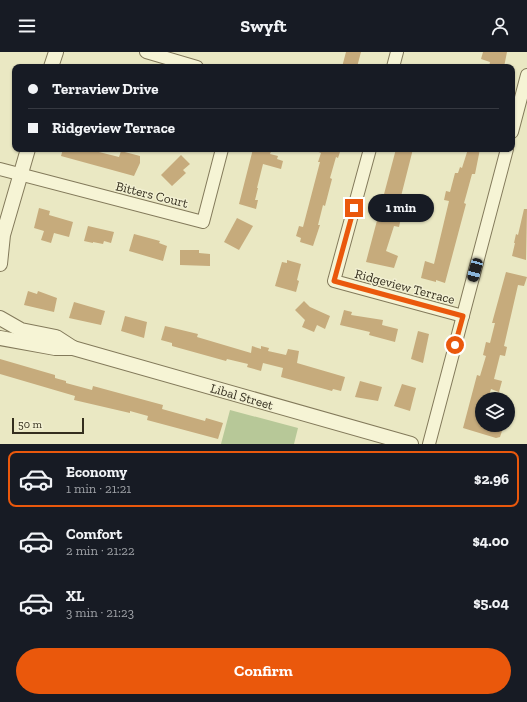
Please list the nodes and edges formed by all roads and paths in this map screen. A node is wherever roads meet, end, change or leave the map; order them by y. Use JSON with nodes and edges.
{"nodes":[{"id":1,"x":56,"y":52,"type":"edge"},
{"id":2,"x":146,"y":52,"type":"edge"},
{"id":3,"x":397,"y":52,"type":"edge"},
{"id":4,"x":52,"y":64,"type":"edge"},
{"id":5,"x":187,"y":64,"type":"edge"},
{"id":6,"x":394,"y":64,"type":"edge"},
{"id":7,"x":527,"y":75,"type":"edge"},
{"id":8,"x":515,"y":121,"type":"edge"},
{"id":9,"x":27,"y":152,"type":"edge"},
{"id":10,"x":221,"y":152,"type":"edge"},
{"id":11,"x":369,"y":152,"type":"edge"},
{"id":12,"x":506,"y":152,"type":"edge"},
{"id":13,"x":0,"y":169,"type":"edge"},
{"id":14,"x":21,"y":175,"type":"junction"},
{"id":15,"x":2,"y":237,"type":"edge"},
{"id":16,"x":0,"y":264,"type":"edge"},
{"id":17,"x":463,"y":316,"type":"junction"},
{"id":18,"x":0,"y":318,"type":"edge"},
{"id":19,"x":0,"y":338,"type":"edge"},
{"id":20,"x":72,"y":348,"type":"junction"},
{"id":21,"x":411,"y":444,"type":"edge"},
{"id":22,"x":429,"y":444,"type":"edge"}],
"edges":[{"from":1,"to":4,"type":"street"},
{"from":2,"to":5,"type":"street"},
{"from":3,"to":6,"type":"street"},
{"from":7,"to":8,"type":"street"},
{"from":9,"to":14,"type":"street"},
{"from":10,"to":14,"type":"street","name":"Bitters Court"},
{"from":11,"to":17,"type":"street","name":"Ridgeview Terrace"},
{"from":12,"to":17,"type":"street"},
{"from":13,"to":14,"type":"street"},
{"from":14,"to":15,"type":"street"},
{"from":15,"to":16,"type":"street"},
{"from":17,"to":22,"type":"street"},
{"from":18,"to":20,"type":"street","name":"Libal Street"},
{"from":19,"to":20,"type":"street","name":"Libal Street"},
{"from":20,"to":21,"type":"street","name":"Libal Street"}]}
